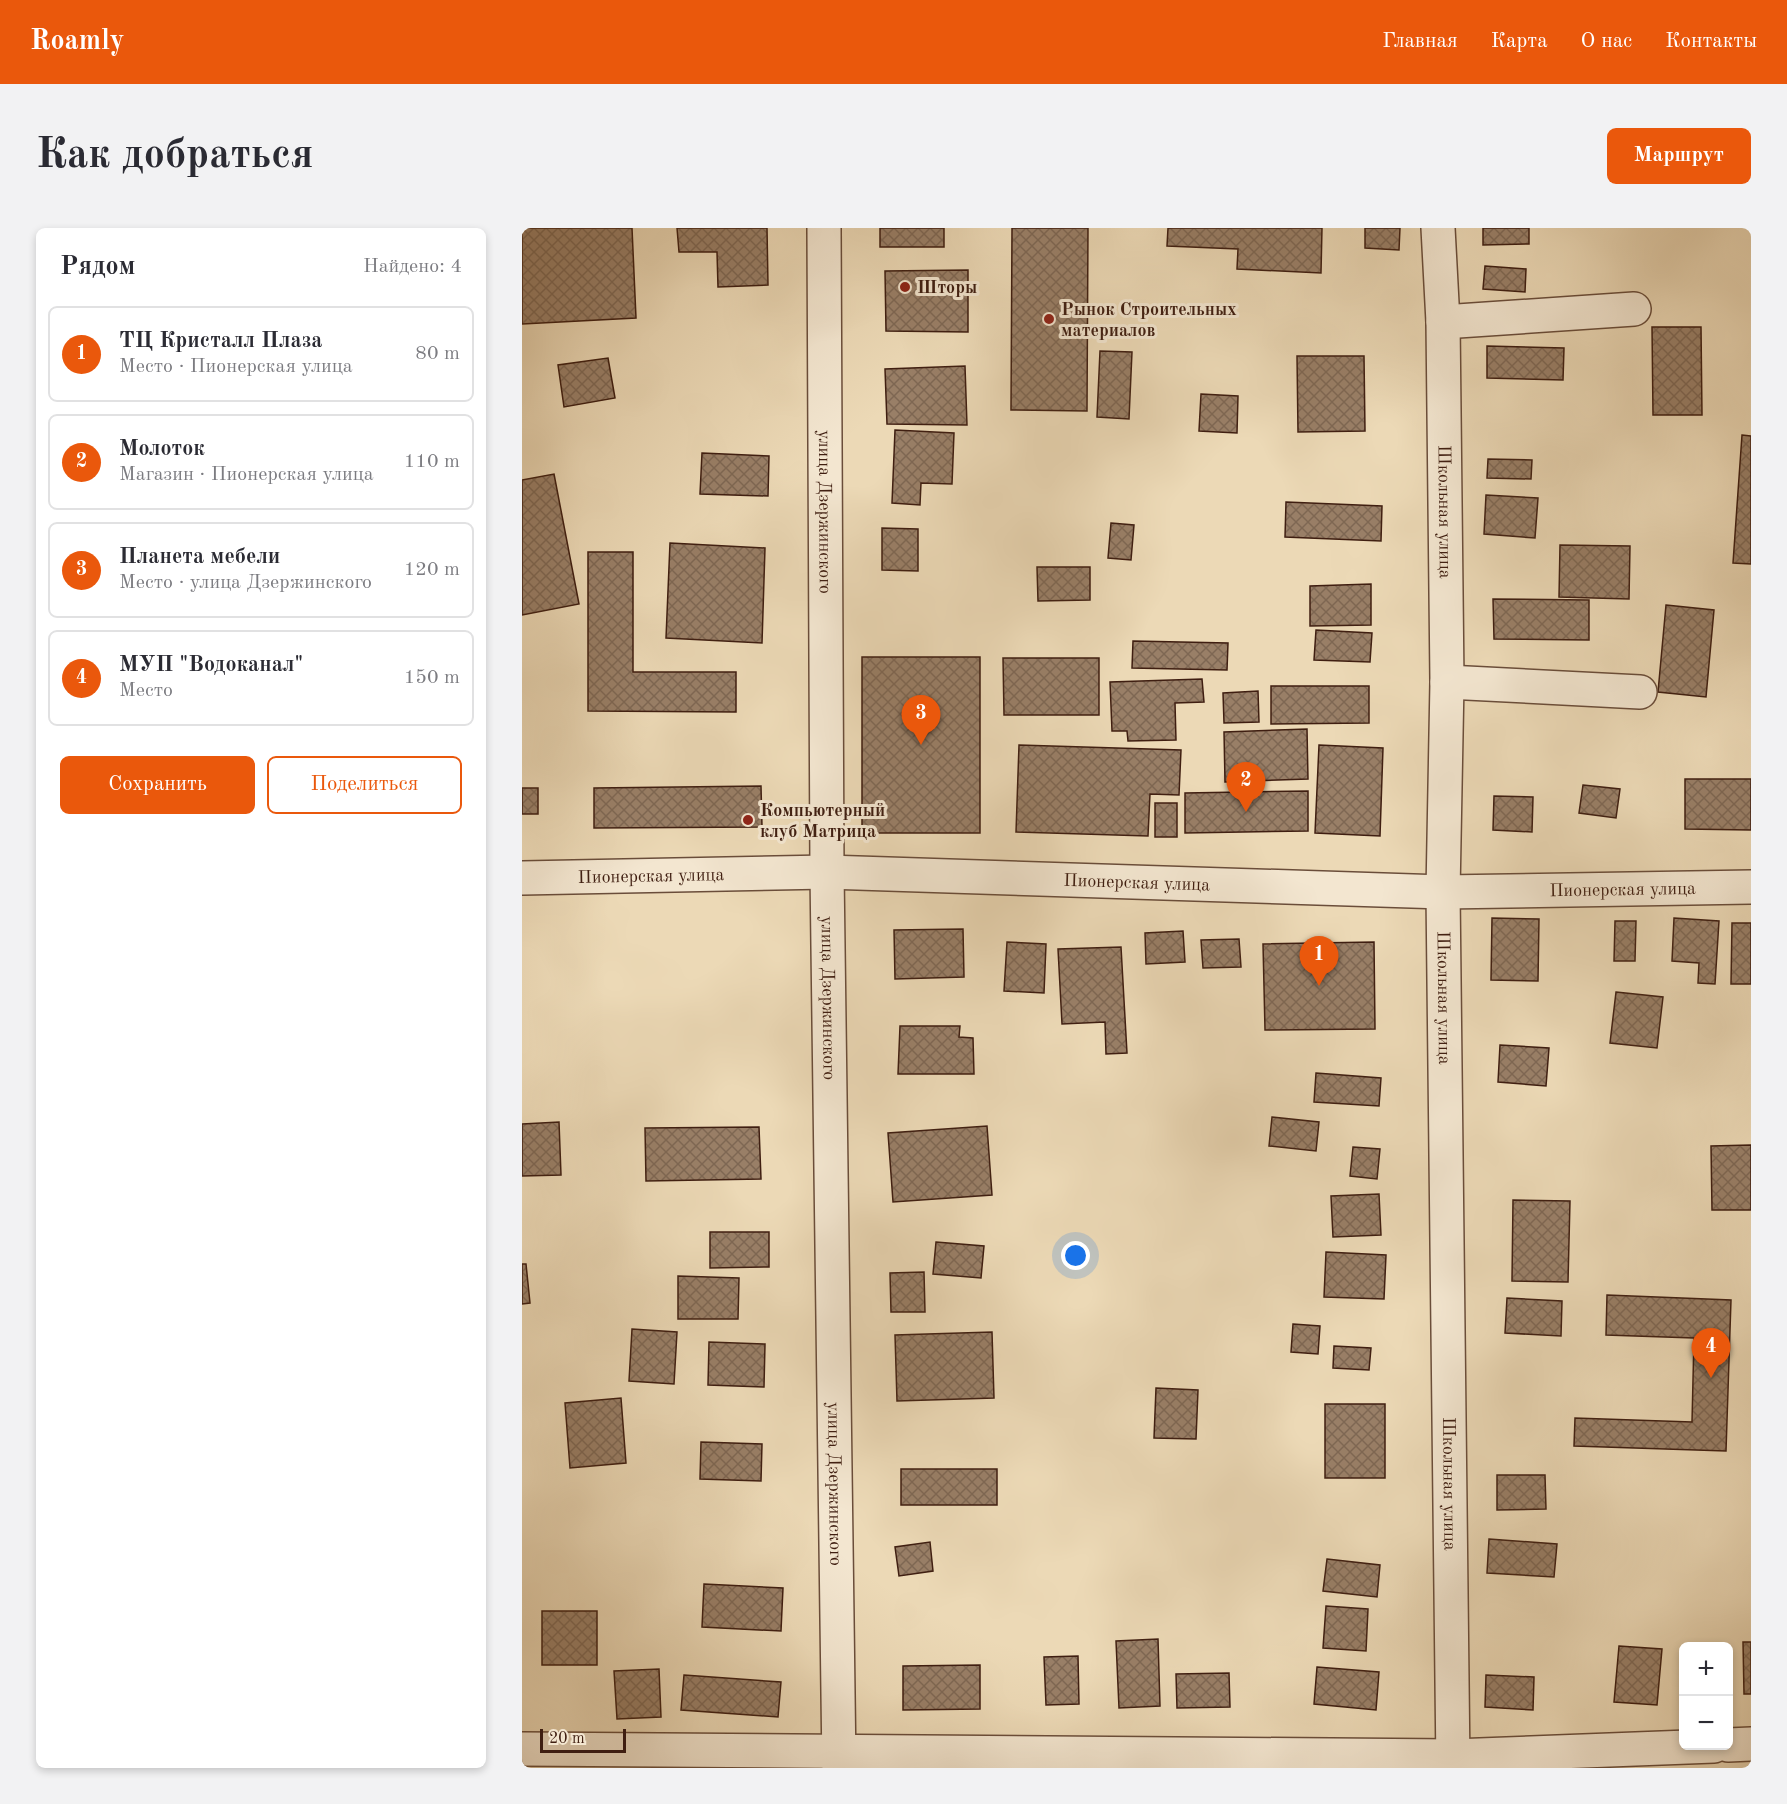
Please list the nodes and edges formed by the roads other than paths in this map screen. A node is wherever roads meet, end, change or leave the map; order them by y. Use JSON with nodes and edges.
{"nodes":[{"id":1,"x":824,"y":228,"type":"edge"},
{"id":2,"x":1438,"y":228,"type":"edge"},
{"id":3,"x":1634,"y":309,"type":"dead end"},
{"id":4,"x":1443,"y":322,"type":"junction"},
{"id":5,"x":1447,"y":682,"type":"junction"},
{"id":6,"x":1640,"y":692,"type":"dead end"},
{"id":7,"x":827,"y":872,"type":"junction"},
{"id":8,"x":522,"y":878,"type":"edge"},
{"id":9,"x":1751,"y":887,"type":"edge"},
{"id":10,"x":1443,"y":892,"type":"junction"},
{"id":11,"x":1751,"y":1744,"type":"edge"},
{"id":12,"x":1733,"y":1745,"type":"edge"},
{"id":13,"x":1679,"y":1748,"type":"edge"},
{"id":14,"x":522,"y":1749,"type":"edge"},
{"id":15,"x":839,"y":1759,"type":"edge"},
{"id":16,"x":1453,"y":1762,"type":"edge"}],
"edges":[{"from":1,"to":7,"type":"street","name":"улица Дзержинского"},
{"from":2,"to":4,"type":"street","name":"Школьная улица"},
{"from":3,"to":4,"type":"street"},
{"from":4,"to":5,"type":"street","name":"Школьная улица"},
{"from":5,"to":6,"type":"street"},
{"from":5,"to":10,"type":"street","name":"Школьная улица"},
{"from":7,"to":8,"type":"street","name":"Пионерская улица"},
{"from":7,"to":10,"type":"street","name":"Пионерская улица"},
{"from":7,"to":15,"type":"street","name":"улица Дзержинского"},
{"from":9,"to":10,"type":"street","name":"Пионерская улица"},
{"from":10,"to":16,"type":"street","name":"Школьная улица"},
{"from":11,"to":12,"type":"street"},
{"from":13,"to":16,"type":"street"},
{"from":14,"to":15,"type":"street"},
{"from":15,"to":16,"type":"street"}]}
